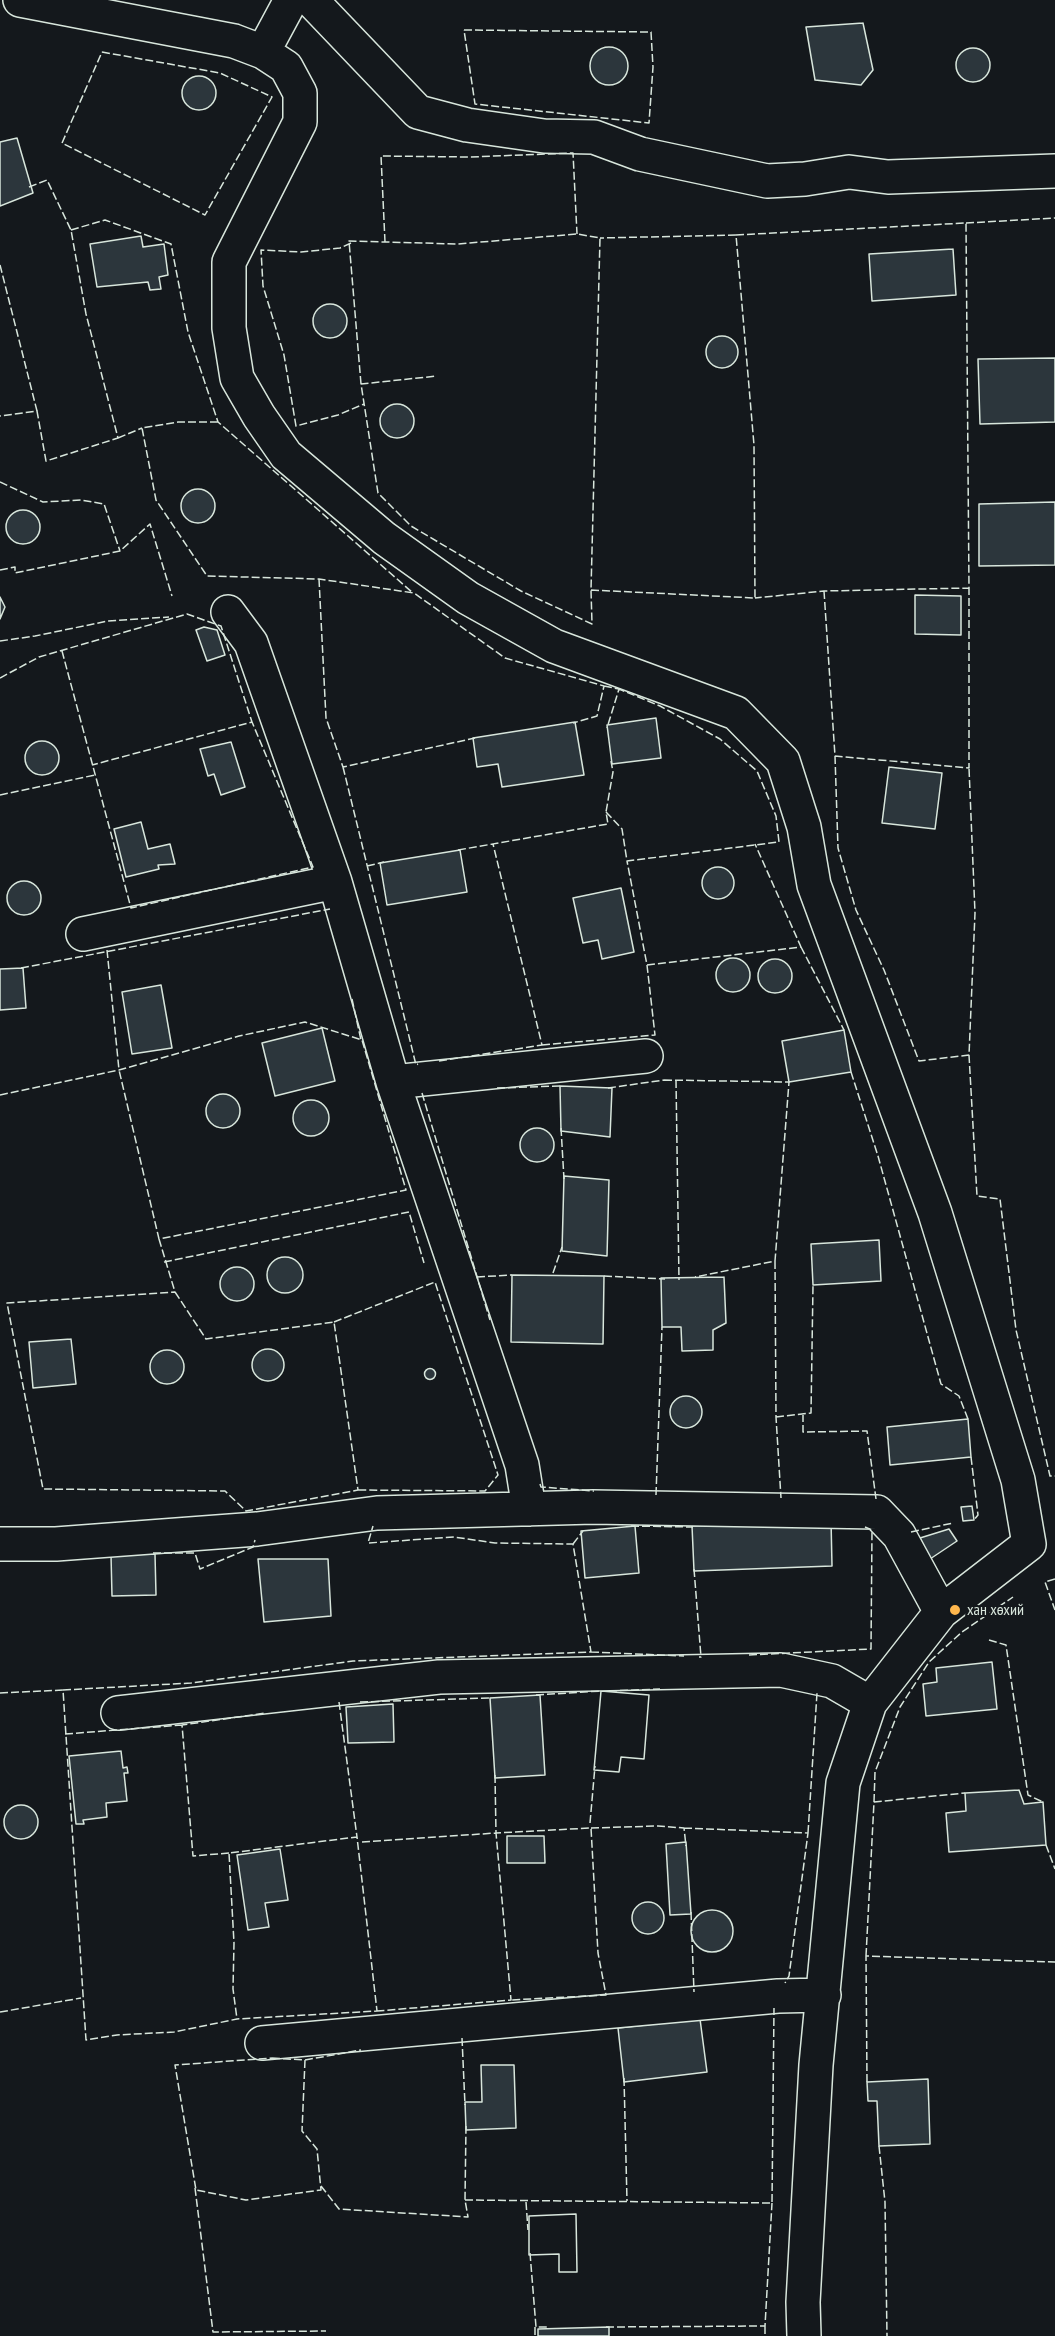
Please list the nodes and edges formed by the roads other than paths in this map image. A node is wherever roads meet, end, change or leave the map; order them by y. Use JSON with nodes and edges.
{"nodes":[{"id":1,"x":20,"y":0,"type":"edge"},
{"id":2,"x":291,"y":0,"type":"edge"},
{"id":3,"x":310,"y":0,"type":"edge"},
{"id":4,"x":263,"y":52,"type":"junction"},
{"id":5,"x":1055,"y":171,"type":"edge"},
{"id":6,"x":228,"y":612,"type":"dead end"},
{"id":7,"x":335,"y":882,"type":"junction"},
{"id":8,"x":83,"y":934,"type":"dead end"},
{"id":9,"x":646,"y":1056,"type":"dead end"},
{"id":10,"x":393,"y":1083,"type":"junction"},
{"id":11,"x":529,"y":1509,"type":"junction"},
{"id":12,"x":1042,"y":1543,"type":"edge"},
{"id":13,"x":0,"y":1544,"type":"edge"},
{"id":14,"x":941,"y":1612,"type":"junction"},
{"id":15,"x":870,"y":1704,"type":"junction"},
{"id":16,"x":118,"y":1713,"type":"dead end"},
{"id":17,"x":824,"y":1995,"type":"junction"},
{"id":18,"x":262,"y":2043,"type":"dead end"},
{"id":19,"x":804,"y":2336,"type":"edge"}],
"edges":[{"from":1,"to":4,"type":"street"},
{"from":2,"to":4,"type":"street"},
{"from":3,"to":5,"type":"street"},
{"from":4,"to":12,"type":"street"},
{"from":6,"to":7,"type":"street"},
{"from":7,"to":8,"type":"street"},
{"from":7,"to":10,"type":"street"},
{"from":9,"to":10,"type":"street"},
{"from":10,"to":11,"type":"street"},
{"from":11,"to":13,"type":"street"},
{"from":11,"to":14,"type":"street"},
{"from":12,"to":14,"type":"street"},
{"from":14,"to":15,"type":"street"},
{"from":15,"to":16,"type":"street"},
{"from":15,"to":17,"type":"street"},
{"from":17,"to":18,"type":"street"},
{"from":17,"to":19,"type":"street"}]}
